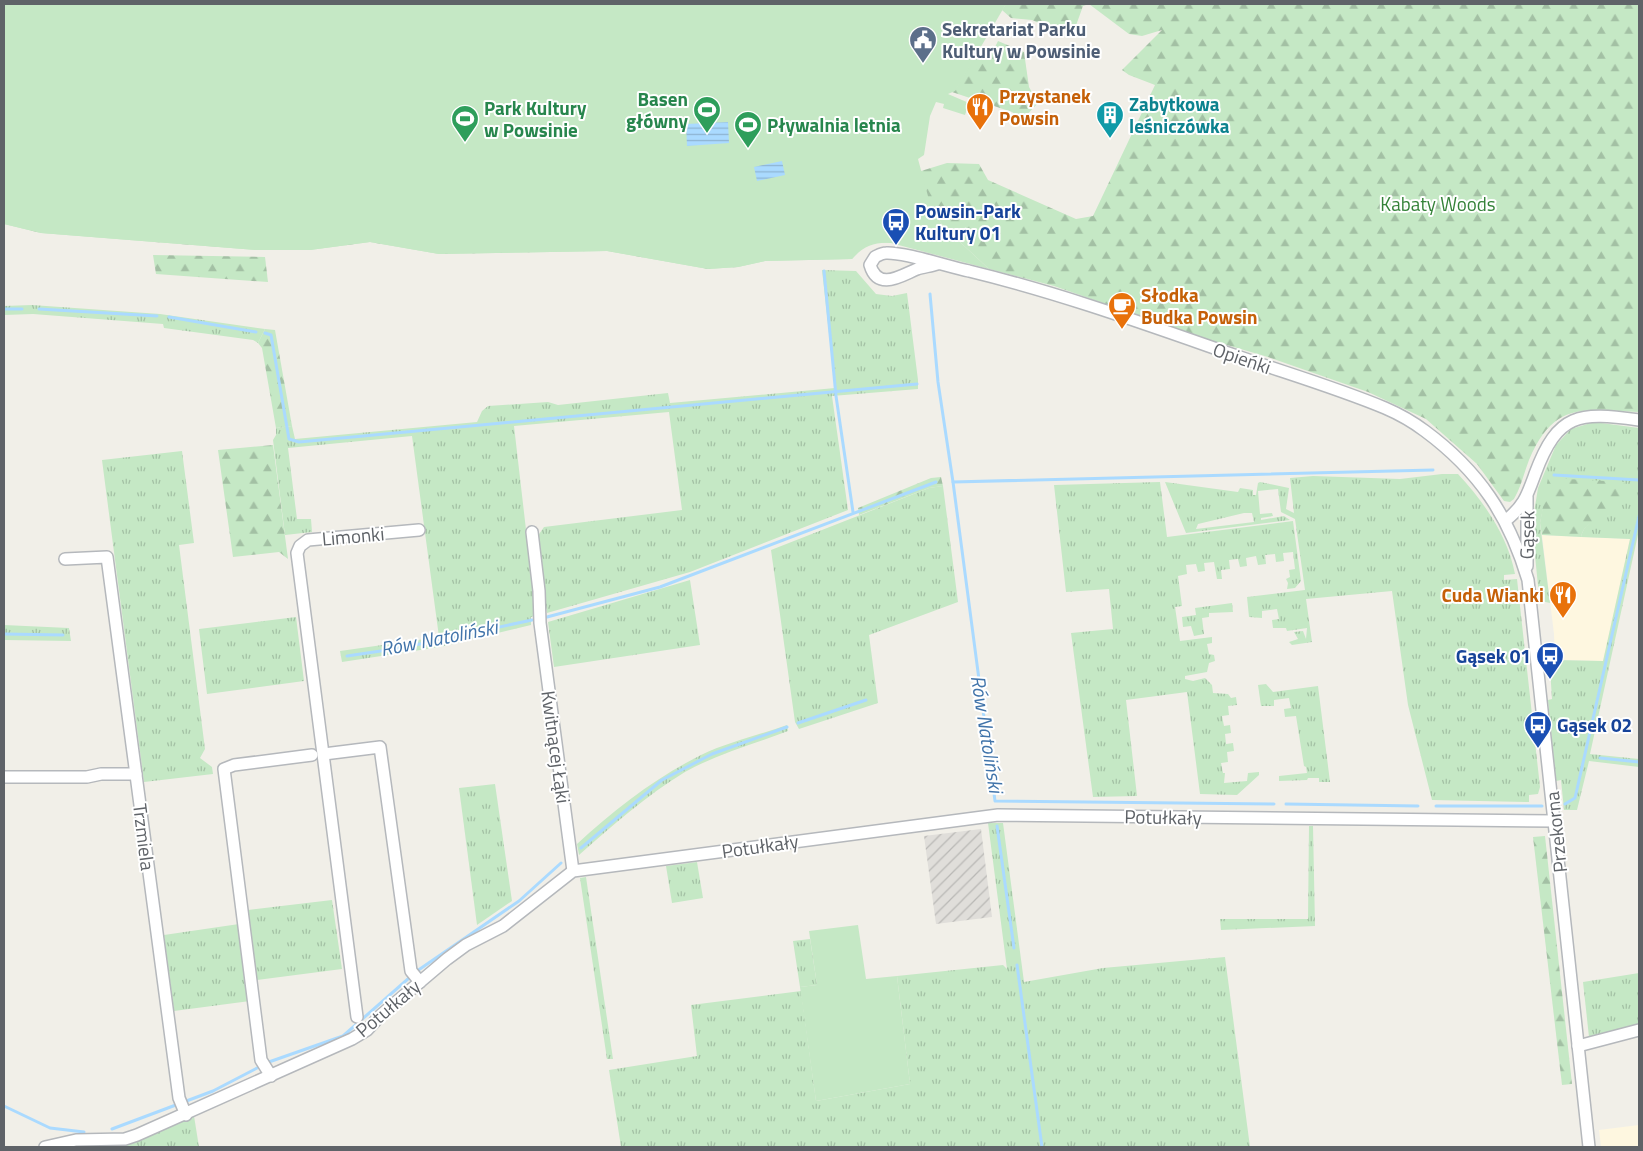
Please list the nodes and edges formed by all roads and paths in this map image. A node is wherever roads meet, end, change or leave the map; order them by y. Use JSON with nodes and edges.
{"nodes":[{"id":1,"x":937,"y":264,"type":"junction"},
{"id":2,"x":1639,"y":420,"type":"edge"},
{"id":3,"x":1528,"y":495,"type":"junction"},
{"id":4,"x":1505,"y":521,"type":"junction"},
{"id":5,"x":419,"y":530,"type":"dead end"},
{"id":6,"x":532,"y":532,"type":"dead end"},
{"id":7,"x":65,"y":559,"type":"dead end"},
{"id":8,"x":1526,"y":575,"type":"junction"},
{"id":9,"x":318,"y":754,"type":"junction"},
{"id":10,"x":136,"y":774,"type":"junction"},
{"id":11,"x":4,"y":776,"type":"edge"},
{"id":12,"x":1555,"y":821,"type":"junction"},
{"id":13,"x":573,"y":871,"type":"junction"},
{"id":14,"x":416,"y":977,"type":"junction"},
{"id":15,"x":357,"y":1017,"type":"dead end"},
{"id":16,"x":1639,"y":1030,"type":"edge"},
{"id":17,"x":1578,"y":1046,"type":"junction"},
{"id":18,"x":266,"y":1068,"type":"junction"},
{"id":19,"x":183,"y":1107,"type":"junction"},
{"id":20,"x":45,"y":1147,"type":"edge"},
{"id":21,"x":1589,"y":1147,"type":"edge"}],
"edges":[{"from":1,"to":1,"type":"street","name":"Opieńki"},
{"from":1,"to":4,"type":"street","name":"Opieńki"},
{"from":2,"to":3,"type":"street","name":"Gąsek"},
{"from":3,"to":4,"type":"street","name":"Gąsek"},
{"from":3,"to":8,"type":"street","name":"Gąsek"},
{"from":4,"to":8,"type":"street","name":"Przekorna"},
{"from":5,"to":9,"type":"street","name":"Limonki"},
{"from":6,"to":13,"type":"street","name":"Kwitnącej Łąki"},
{"from":7,"to":10,"type":"street","name":"Trzmiela"},
{"from":8,"to":12,"type":"street","name":"Przekorna"},
{"from":9,"to":14,"type":"street"},
{"from":9,"to":15,"type":"street"},
{"from":9,"to":18,"type":"street"},
{"from":10,"to":11,"type":"street"},
{"from":10,"to":19,"type":"street","name":"Trzmiela"},
{"from":12,"to":13,"type":"street","name":"Potułkały"},
{"from":12,"to":17,"type":"street","name":"Przekorna"},
{"from":13,"to":14,"type":"street","name":"Potułkały"},
{"from":14,"to":18,"type":"street","name":"Potułkały"},
{"from":16,"to":17,"type":"street"},
{"from":17,"to":21,"type":"street","name":"Przekorna"},
{"from":18,"to":19,"type":"street","name":"Potułkały"},
{"from":19,"to":20,"type":"street","name":"Potułkały"}]}
